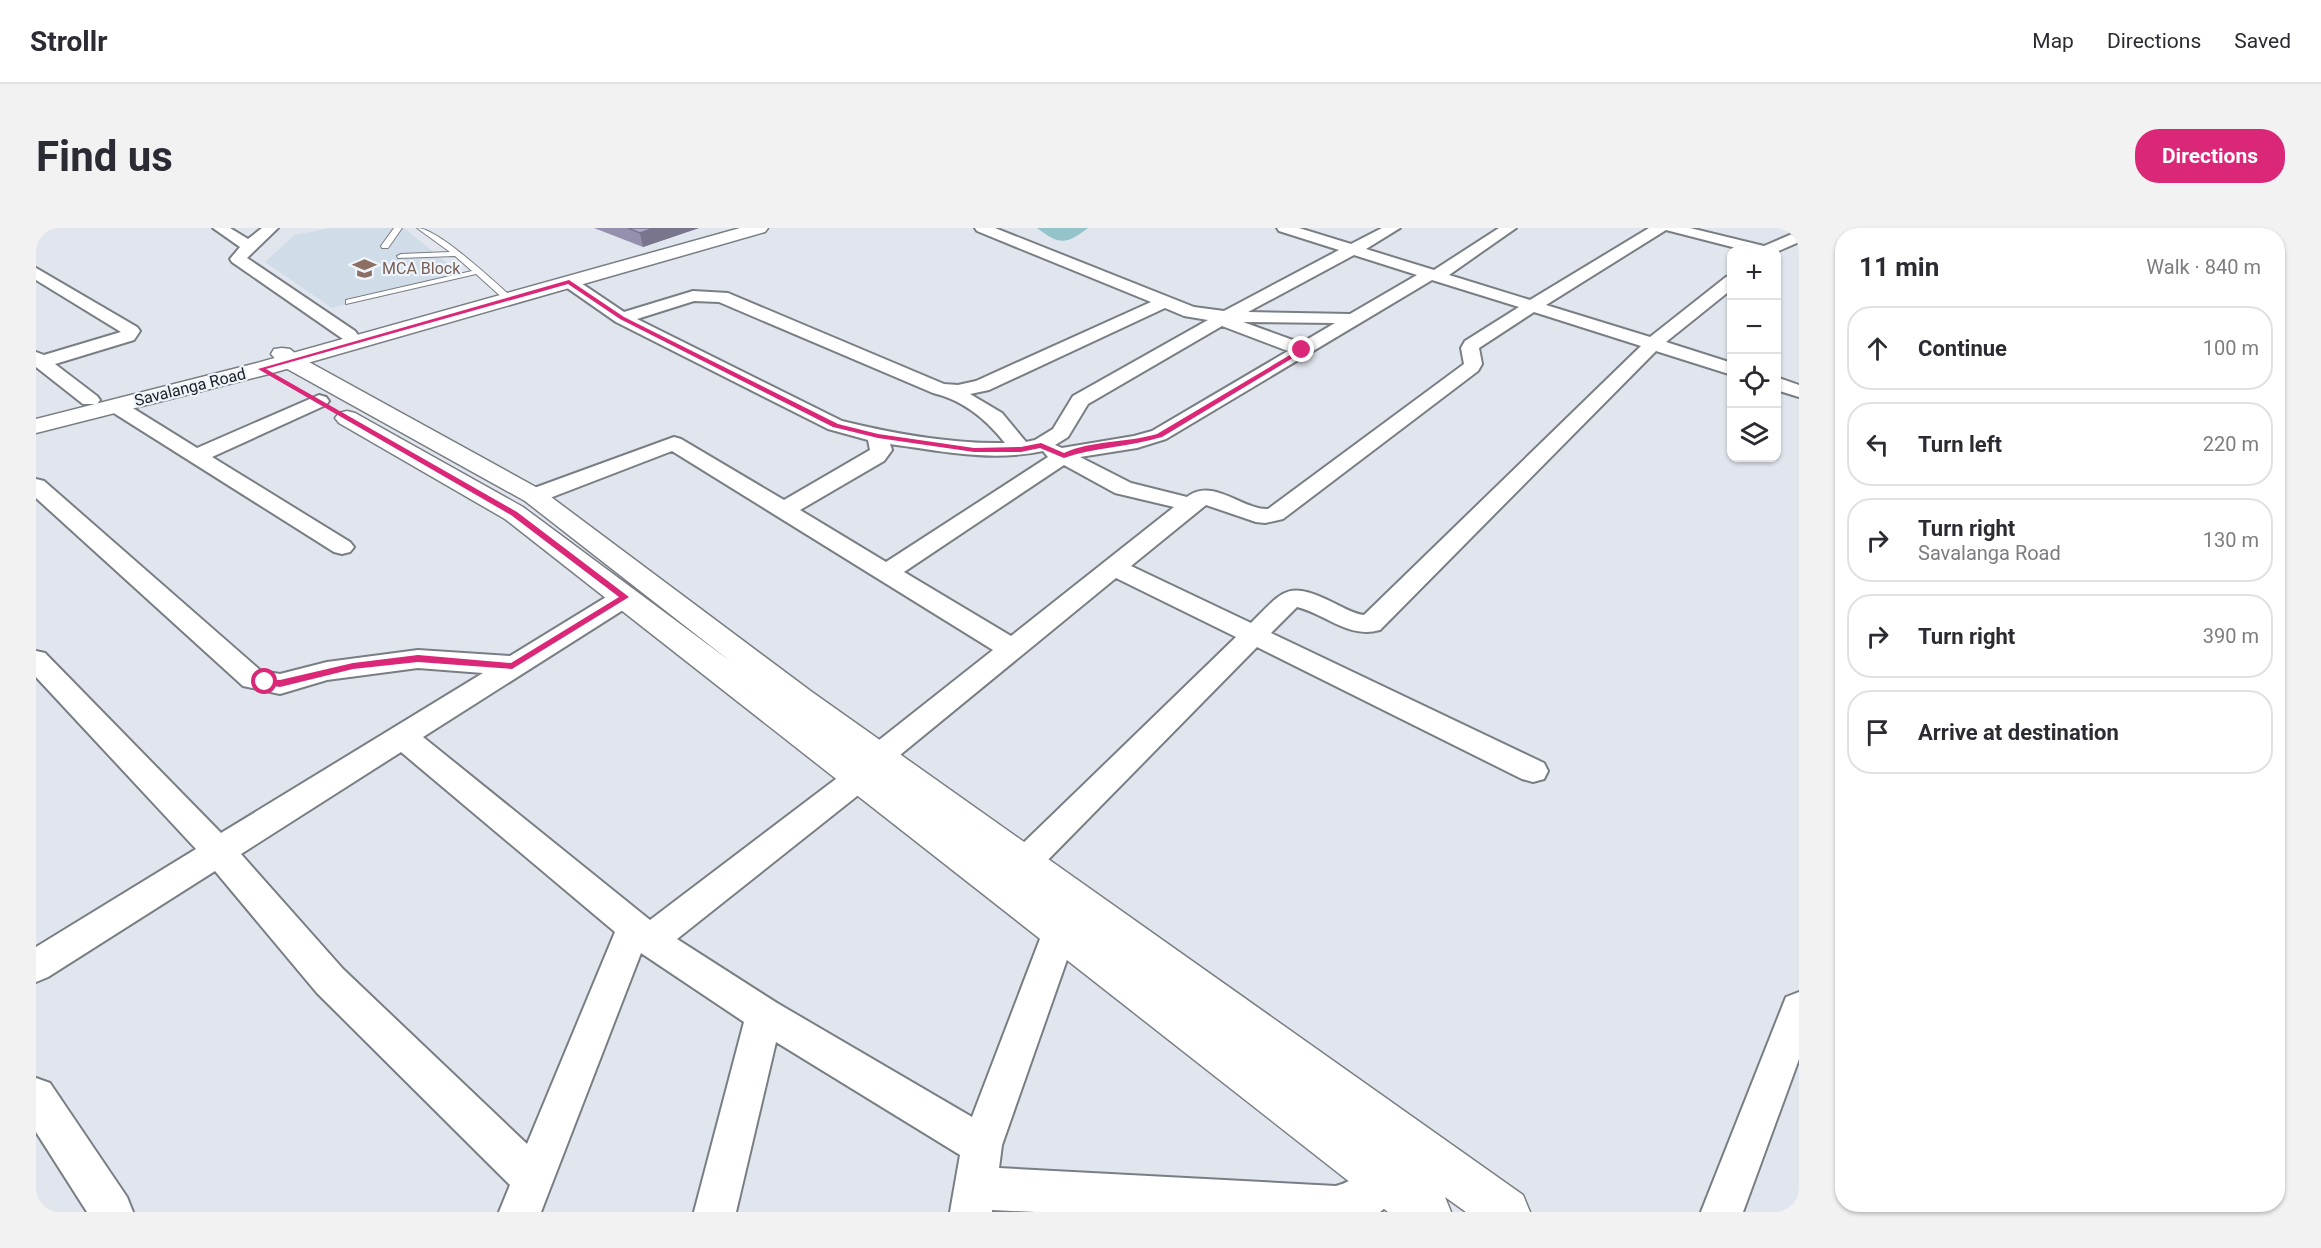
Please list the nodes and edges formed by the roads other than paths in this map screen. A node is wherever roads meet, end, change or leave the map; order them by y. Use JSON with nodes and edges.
{"nodes":[{"id":1,"x":220,"y":228,"type":"edge"},
{"id":2,"x":270,"y":228,"type":"edge"},
{"id":3,"x":398,"y":228,"type":"edge"},
{"id":4,"x":421,"y":228,"type":"edge"},
{"id":5,"x":731,"y":228,"type":"edge"},
{"id":6,"x":759,"y":228,"type":"edge"},
{"id":7,"x":982,"y":228,"type":"edge"},
{"id":8,"x":1284,"y":228,"type":"edge"},
{"id":9,"x":1393,"y":228,"type":"edge"},
{"id":10,"x":1509,"y":228,"type":"edge"},
{"id":11,"x":1660,"y":228,"type":"edge"},
{"id":12,"x":1672,"y":228,"type":"edge"},
{"id":13,"x":1799,"y":236,"type":"edge"},
{"id":14,"x":249,"y":246,"type":"junction"},
{"id":15,"x":385,"y":246,"type":"dead end"},
{"id":16,"x":1744,"y":246,"type":"edge"},
{"id":17,"x":1778,"y":246,"type":"edge"},
{"id":18,"x":1355,"y":250,"type":"junction"},
{"id":19,"x":457,"y":254,"type":"junction"},
{"id":20,"x":401,"y":256,"type":"dead end"},
{"id":21,"x":477,"y":272,"type":"junction"},
{"id":22,"x":36,"y":273,"type":"edge"},
{"id":23,"x":1433,"y":275,"type":"junction"},
{"id":24,"x":569,"y":282,"type":"junction"},
{"id":25,"x":1727,"y":283,"type":"edge"},
{"id":26,"x":505,"y":296,"type":"junction"},
{"id":27,"x":349,"y":302,"type":"dead end"},
{"id":28,"x":1165,"y":302,"type":"junction"},
{"id":29,"x":1532,"y":306,"type":"junction"},
{"id":30,"x":1225,"y":317,"type":"junction"},
{"id":31,"x":622,"y":318,"type":"junction"},
{"id":32,"x":1354,"y":320,"type":"junction"},
{"id":33,"x":349,"y":335,"type":"junction"},
{"id":34,"x":1652,"y":345,"type":"junction"},
{"id":35,"x":1302,"y":350,"type":"junction"},
{"id":36,"x":38,"y":359,"type":"edge"},
{"id":37,"x":271,"y":361,"type":"junction"},
{"id":38,"x":1727,"y":368,"type":"edge"},
{"id":39,"x":1781,"y":385,"type":"edge"},
{"id":40,"x":949,"y":390,"type":"junction"},
{"id":41,"x":1799,"y":390,"type":"edge"},
{"id":42,"x":90,"y":400,"type":"junction"},
{"id":43,"x":319,"y":401,"type":"junction"},
{"id":44,"x":116,"y":406,"type":"junction"},
{"id":45,"x":36,"y":413,"type":"edge"},
{"id":46,"x":36,"y":426,"type":"edge"},
{"id":47,"x":878,"y":436,"type":"junction"},
{"id":48,"x":1031,"y":447,"type":"junction"},
{"id":49,"x":198,"y":455,"type":"junction"},
{"id":50,"x":1064,"y":456,"type":"junction"},
{"id":51,"x":36,"y":486,"type":"edge"},
{"id":52,"x":534,"y":496,"type":"junction"},
{"id":53,"x":1192,"y":505,"type":"junction"},
{"id":54,"x":784,"y":510,"type":"junction"},
{"id":55,"x":342,"y":546,"type":"dead end"},
{"id":56,"x":1114,"y":567,"type":"junction"},
{"id":57,"x":887,"y":572,"type":"junction"},
{"id":58,"x":625,"y":597,"type":"junction"},
{"id":59,"x":1255,"y":636,"type":"junction"},
{"id":60,"x":1012,"y":649,"type":"junction"},
{"id":61,"x":36,"y":660,"type":"edge"},
{"id":62,"x":512,"y":666,"type":"junction"},
{"id":63,"x":402,"y":736,"type":"junction"},
{"id":64,"x":869,"y":766,"type":"junction"},
{"id":65,"x":1533,"y":771,"type":"dead end"},
{"id":66,"x":219,"y":852,"type":"junction"},
{"id":67,"x":1025,"y":862,"type":"junction"},
{"id":68,"x":1060,"y":931,"type":"junction"},
{"id":69,"x":642,"y":934,"type":"junction"},
{"id":70,"x":36,"y":966,"type":"edge"},
{"id":71,"x":1799,"y":1009,"type":"edge"},
{"id":72,"x":764,"y":1015,"type":"junction"},
{"id":73,"x":36,"y":1097,"type":"edge"},
{"id":74,"x":982,"y":1145,"type":"junction"},
{"id":75,"x":1386,"y":1180,"type":"junction"},
{"id":76,"x":527,"y":1195,"type":"edge"},
{"id":77,"x":973,"y":1200,"type":"edge"},
{"id":78,"x":112,"y":1212,"type":"edge"},
{"id":79,"x":715,"y":1212,"type":"edge"},
{"id":80,"x":1427,"y":1212,"type":"edge"},
{"id":81,"x":1506,"y":1212,"type":"edge"},
{"id":82,"x":1722,"y":1212,"type":"edge"}],
"edges":[{"from":1,"to":14,"type":"street"},
{"from":2,"to":14,"type":"street"},
{"from":3,"to":15,"type":"lane"},
{"from":4,"to":19,"type":"lane"},
{"from":5,"to":26,"type":"street","name":"Savalanga Road"},
{"from":6,"to":24,"type":"street","name":"Savalanga Road"},
{"from":7,"to":28,"type":"street"},
{"from":8,"to":18,"type":"street"},
{"from":9,"to":18,"type":"street"},
{"from":10,"to":23,"type":"street"},
{"from":11,"to":29,"type":"street"},
{"from":12,"to":16,"type":"street"},
{"from":13,"to":17,"type":"street"},
{"from":14,"to":33,"type":"street"},
{"from":18,"to":23,"type":"street"},
{"from":18,"to":30,"type":"street"},
{"from":19,"to":20,"type":"lane"},
{"from":19,"to":21,"type":"lane"},
{"from":21,"to":26,"type":"lane"},
{"from":21,"to":27,"type":"lane"},
{"from":22,"to":36,"type":"street"},
{"from":23,"to":29,"type":"street"},
{"from":23,"to":32,"type":"street"},
{"from":24,"to":26,"type":"street","name":"Savalanga Road"},
{"from":24,"to":31,"type":"street"},
{"from":25,"to":34,"type":"street"},
{"from":26,"to":33,"type":"street","name":"Savalanga Road"},
{"from":26,"to":37,"type":"street","name":"Savalanga Road"},
{"from":28,"to":30,"type":"street"},
{"from":28,"to":40,"type":"street"},
{"from":29,"to":34,"type":"street"},
{"from":29,"to":53,"type":"street"},
{"from":30,"to":32,"type":"street"},
{"from":30,"to":35,"type":"street"},
{"from":30,"to":48,"type":"street"},
{"from":31,"to":40,"type":"street"},
{"from":31,"to":47,"type":"street"},
{"from":32,"to":35,"type":"street"},
{"from":33,"to":37,"type":"street","name":"Savalanga Road"},
{"from":34,"to":38,"type":"street"},
{"from":34,"to":59,"type":"street"},
{"from":35,"to":50,"type":"street"},
{"from":36,"to":42,"type":"street"},
{"from":37,"to":42,"type":"street","name":"Savalanga Road"},
{"from":37,"to":43,"type":"street"},
{"from":37,"to":44,"type":"street","name":"Savalanga Road"},
{"from":37,"to":52,"type":"street"},
{"from":39,"to":41,"type":"street"},
{"from":40,"to":48,"type":"street"},
{"from":42,"to":45,"type":"street","name":"Savalanga Road"},
{"from":43,"to":49,"type":"street"},
{"from":43,"to":58,"type":"street"},
{"from":44,"to":46,"type":"street","name":"Savalanga Road"},
{"from":44,"to":49,"type":"street"},
{"from":47,"to":48,"type":"street"},
{"from":47,"to":54,"type":"street"},
{"from":48,"to":50,"type":"street"},
{"from":49,"to":55,"type":"street"},
{"from":50,"to":53,"type":"street"},
{"from":50,"to":57,"type":"street"},
{"from":51,"to":62,"type":"street"},
{"from":52,"to":54,"type":"street"},
{"from":52,"to":64,"type":"street"},
{"from":53,"to":56,"type":"street"},
{"from":54,"to":57,"type":"street"},
{"from":56,"to":59,"type":"street"},
{"from":56,"to":60,"type":"street"},
{"from":57,"to":60,"type":"street"},
{"from":58,"to":62,"type":"street"},
{"from":58,"to":64,"type":"street"},
{"from":59,"to":65,"type":"street"},
{"from":59,"to":67,"type":"street"},
{"from":60,"to":64,"type":"street"},
{"from":61,"to":66,"type":"street"},
{"from":62,"to":63,"type":"street"},
{"from":63,"to":66,"type":"street"},
{"from":63,"to":69,"type":"street"},
{"from":64,"to":67,"type":"street"},
{"from":64,"to":68,"type":"street"},
{"from":64,"to":69,"type":"street"},
{"from":66,"to":70,"type":"street"},
{"from":66,"to":76,"type":"street"},
{"from":67,"to":81,"type":"street"},
{"from":68,"to":74,"type":"street"},
{"from":68,"to":75,"type":"street"},
{"from":69,"to":72,"type":"street"},
{"from":69,"to":76,"type":"street"},
{"from":71,"to":82,"type":"street"},
{"from":72,"to":74,"type":"street"},
{"from":72,"to":79,"type":"street"},
{"from":73,"to":78,"type":"street"},
{"from":74,"to":77,"type":"street"},
{"from":75,"to":77,"type":"street"},
{"from":75,"to":80,"type":"street"}]}
